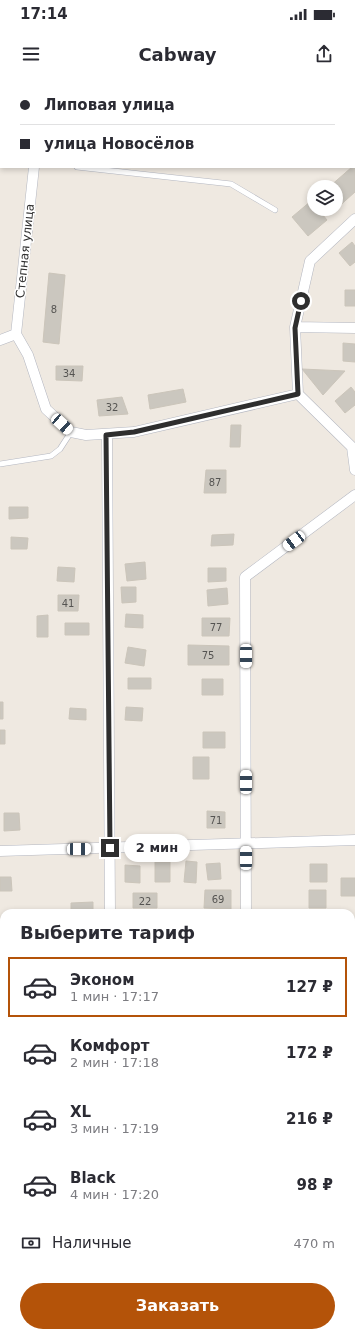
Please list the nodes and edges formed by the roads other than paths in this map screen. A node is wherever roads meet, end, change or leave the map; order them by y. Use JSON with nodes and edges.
{"nodes":[{"id":1,"x":34,"y":168,"type":"edge"},
{"id":2,"x":86,"y":168,"type":"edge"},
{"id":3,"x":275,"y":210,"type":"dead end"},
{"id":4,"x":355,"y":219,"type":"edge"},
{"id":5,"x":295,"y":328,"type":"junction"},
{"id":6,"x":355,"y":328,"type":"edge"},
{"id":7,"x":16,"y":334,"type":"junction"},
{"id":8,"x":0,"y":340,"type":"edge"},
{"id":9,"x":298,"y":394,"type":"junction"},
{"id":10,"x":71,"y":432,"type":"junction"},
{"id":11,"x":106,"y":435,"type":"junction"},
{"id":12,"x":354,"y":449,"type":"edge"},
{"id":13,"x":0,"y":464,"type":"edge"},
{"id":14,"x":355,"y":470,"type":"edge"},
{"id":15,"x":355,"y":495,"type":"edge"},
{"id":16,"x":355,"y":840,"type":"edge"},
{"id":17,"x":246,"y":845,"type":"junction"},
{"id":18,"x":110,"y":848,"type":"junction"},
{"id":19,"x":0,"y":851,"type":"edge"},
{"id":20,"x":110,"y":909,"type":"edge"},
{"id":21,"x":246,"y":909,"type":"edge"}],
"edges":[{"from":1,"to":7,"type":"street","name":"Степная улица"},
{"from":2,"to":3,"type":"lane"},
{"from":4,"to":5,"type":"street"},
{"from":5,"to":6,"type":"street"},
{"from":5,"to":9,"type":"street"},
{"from":7,"to":8,"type":"street"},
{"from":7,"to":10,"type":"street"},
{"from":9,"to":11,"type":"street"},
{"from":9,"to":12,"type":"street"},
{"from":10,"to":11,"type":"street"},
{"from":10,"to":13,"type":"lane"},
{"from":11,"to":18,"type":"street"},
{"from":12,"to":14,"type":"street"},
{"from":15,"to":17,"type":"street"},
{"from":16,"to":17,"type":"street"},
{"from":17,"to":18,"type":"street"},
{"from":17,"to":21,"type":"street"},
{"from":18,"to":19,"type":"street"},
{"from":18,"to":20,"type":"street"}]}
